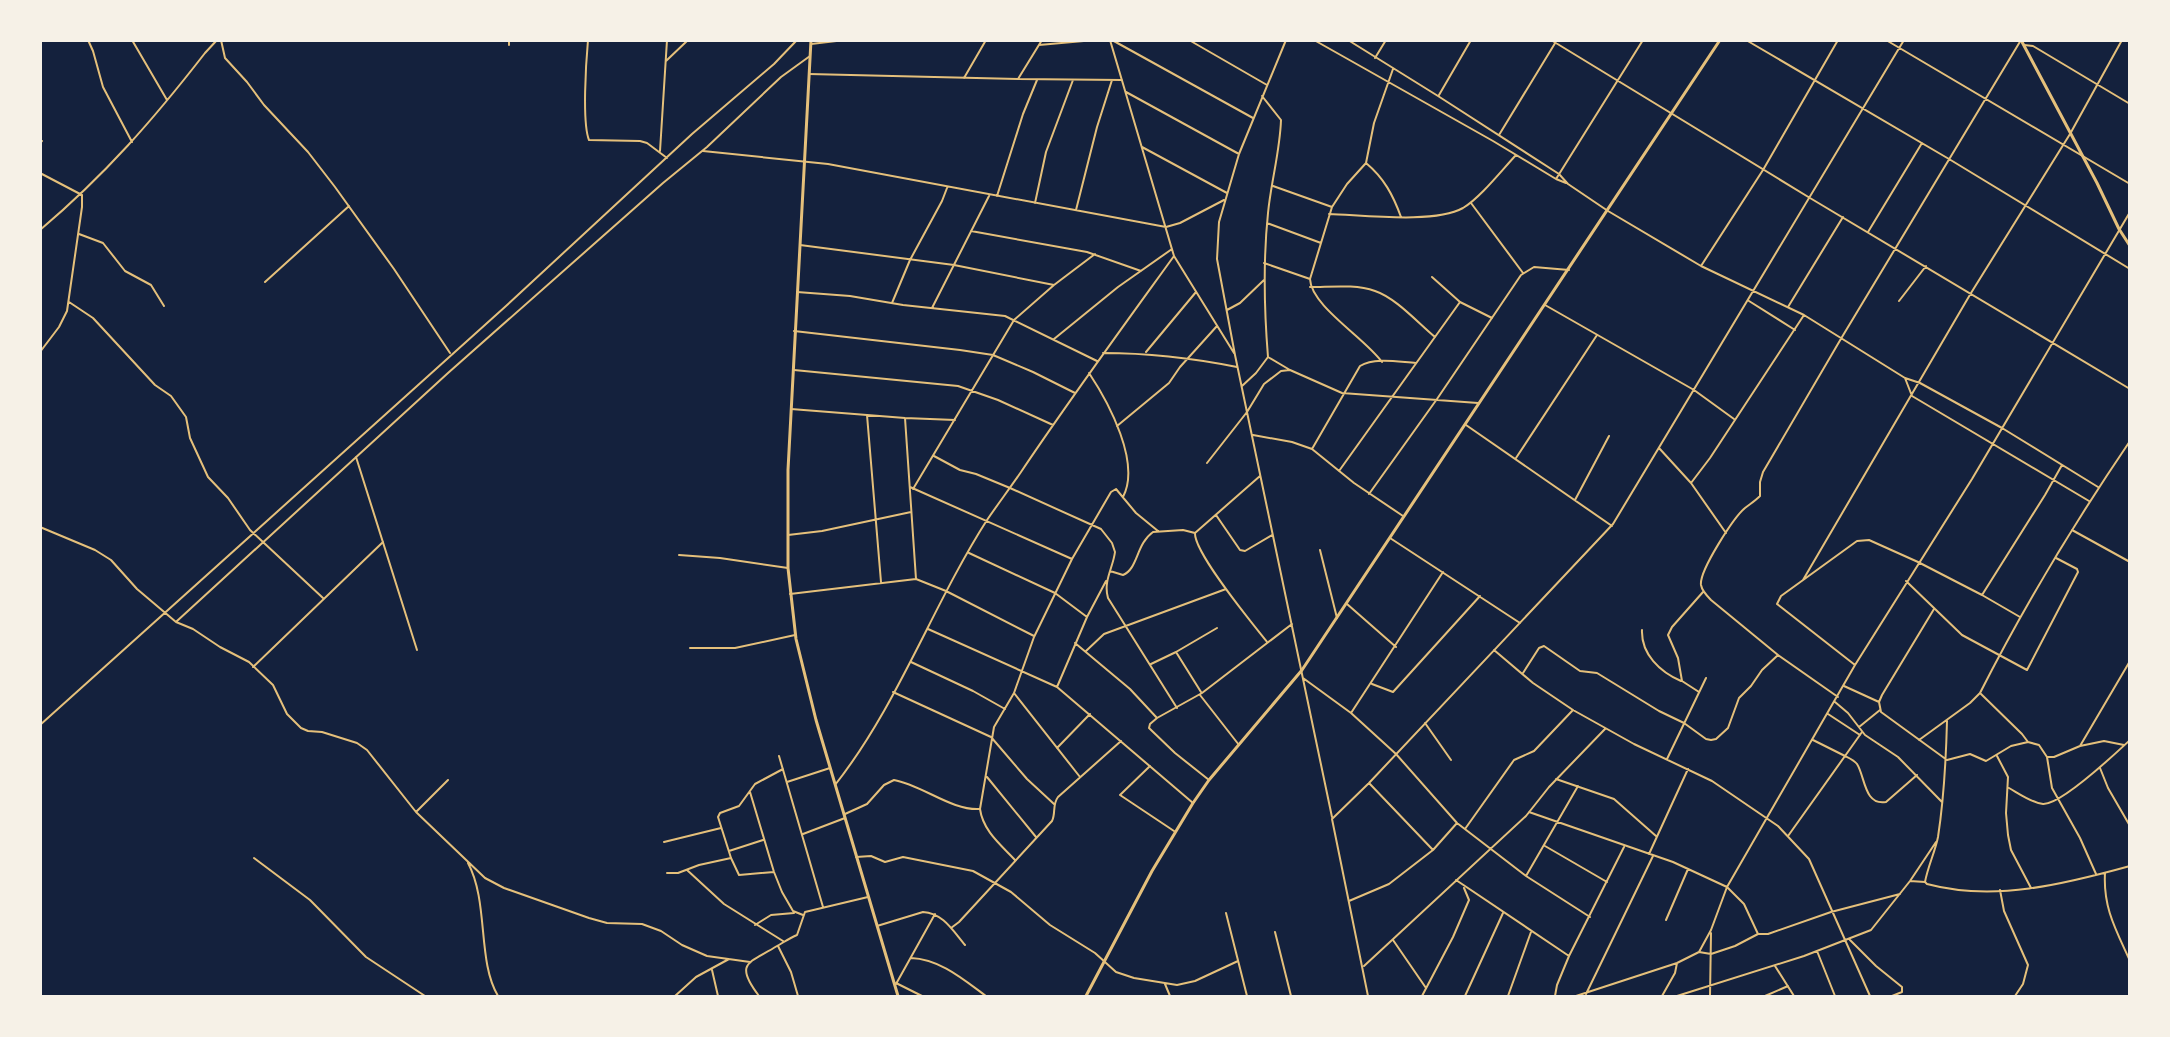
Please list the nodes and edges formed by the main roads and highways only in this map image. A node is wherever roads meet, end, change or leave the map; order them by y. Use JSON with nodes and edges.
{"nodes":[{"id":1,"x":1720,"y":40,"type":"edge"},
{"id":2,"x":2021,"y":40,"type":"edge"},
{"id":3,"x":811,"y":42,"type":"edge"},
{"id":4,"x":2130,"y":246,"type":"edge"},
{"id":5,"x":898,"y":996,"type":"edge"},
{"id":6,"x":1086,"y":996,"type":"edge"}],
"edges":[{"from":1,"to":6,"type":"main road"},
{"from":2,"to":4,"type":"main road"},
{"from":3,"to":5,"type":"main road"}]}
